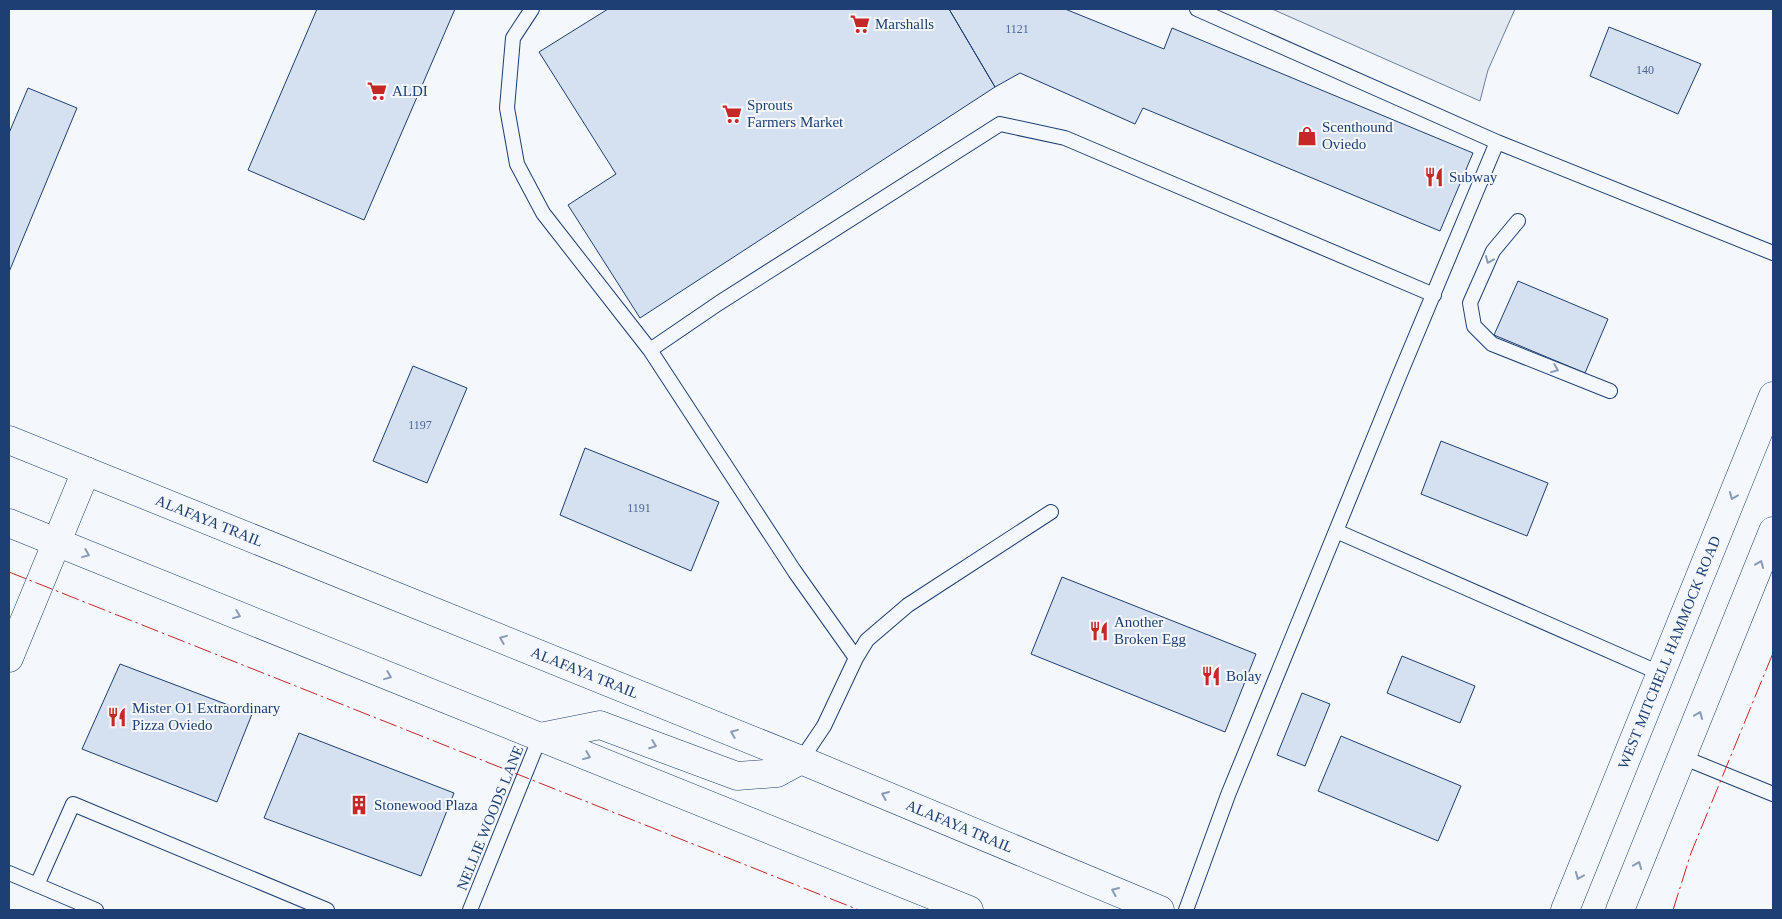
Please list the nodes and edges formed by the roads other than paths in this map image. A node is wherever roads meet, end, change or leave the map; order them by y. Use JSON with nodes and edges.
{"nodes":[{"id":1,"x":532,"y":9,"type":"edge"},
{"id":2,"x":1197,"y":9,"type":"edge"},
{"id":3,"x":1497,"y":142,"type":"junction"},
{"id":4,"x":1518,"y":221,"type":"dead end"},
{"id":5,"x":1773,"y":253,"type":"edge"},
{"id":6,"x":1434,"y":295,"type":"junction"},
{"id":7,"x":650,"y":350,"type":"junction"},
{"id":8,"x":1610,"y":391,"type":"dead end"},
{"id":9,"x":1773,"y":396,"type":"edge"},
{"id":10,"x":9,"y":440,"type":"edge"},
{"id":11,"x":86,"y":471,"type":"junction"},
{"id":12,"x":1051,"y":512,"type":"dead end"},
{"id":13,"x":9,"y":523,"type":"edge"},
{"id":14,"x":1336,"y":531,"type":"junction"},
{"id":15,"x":1773,"y":531,"type":"edge"},
{"id":16,"x":56,"y":542,"type":"junction"},
{"id":17,"x":9,"y":658,"type":"edge"},
{"id":18,"x":856,"y":658,"type":"junction"},
{"id":19,"x":1662,"y":674,"type":"junction"},
{"id":20,"x":540,"y":737,"type":"junction"},
{"id":21,"x":1682,"y":757,"type":"junction"},
{"id":22,"x":801,"y":760,"type":"junction"},
{"id":23,"x":1773,"y":794,"type":"edge"},
{"id":24,"x":9,"y":873,"type":"edge"},
{"id":25,"x":38,"y":885,"type":"junction"},
{"id":26,"x":96,"y":910,"type":"edge"},
{"id":27,"x":327,"y":910,"type":"edge"},
{"id":28,"x":470,"y":910,"type":"edge"},
{"id":29,"x":969,"y":910,"type":"edge"},
{"id":30,"x":1160,"y":910,"type":"edge"},
{"id":31,"x":1186,"y":910,"type":"edge"},
{"id":32,"x":1565,"y":910,"type":"edge"},
{"id":33,"x":1620,"y":910,"type":"edge"}],
"edges":[{"from":1,"to":7,"type":"lane"},
{"from":2,"to":3,"type":"lane"},
{"from":3,"to":5,"type":"lane"},
{"from":3,"to":6,"type":"lane"},
{"from":4,"to":8,"type":"lane","one_way":true},
{"from":6,"to":7,"type":"lane"},
{"from":6,"to":14,"type":"lane"},
{"from":7,"to":18,"type":"lane"},
{"from":9,"to":19,"type":"main road","name":"WEST MITCHELL HAMMOCK ROAD","one_way":true},
{"from":10,"to":11,"type":"main road","name":"ALAFAYA TRAIL"},
{"from":11,"to":16,"type":"main road"},
{"from":22,"to":11,"type":"main road","name":"ALAFAYA TRAIL","one_way":true},
{"from":12,"to":18,"type":"lane"},
{"from":13,"to":16,"type":"main road"},
{"from":14,"to":19,"type":"lane"},
{"from":14,"to":31,"type":"lane"},
{"from":21,"to":15,"type":"main road","one_way":true},
{"from":16,"to":17,"type":"main road"},
{"from":16,"to":20,"type":"main road","one_way":true},
{"from":18,"to":22,"type":"lane"},
{"from":19,"to":32,"type":"main road","name":"WEST MITCHELL HAMMOCK ROAD","one_way":true},
{"from":20,"to":22,"type":"main road","one_way":true},
{"from":20,"to":28,"type":"lane","name":"NELLIE WOODS LANE"},
{"from":20,"to":29,"type":"main road","one_way":true},
{"from":21,"to":23,"type":"lane"},
{"from":33,"to":21,"type":"main road","one_way":true},
{"from":30,"to":22,"type":"main road","name":"ALAFAYA TRAIL","one_way":true},
{"from":24,"to":25,"type":"lane"},
{"from":25,"to":26,"type":"lane"},
{"from":25,"to":27,"type":"lane"}]}
